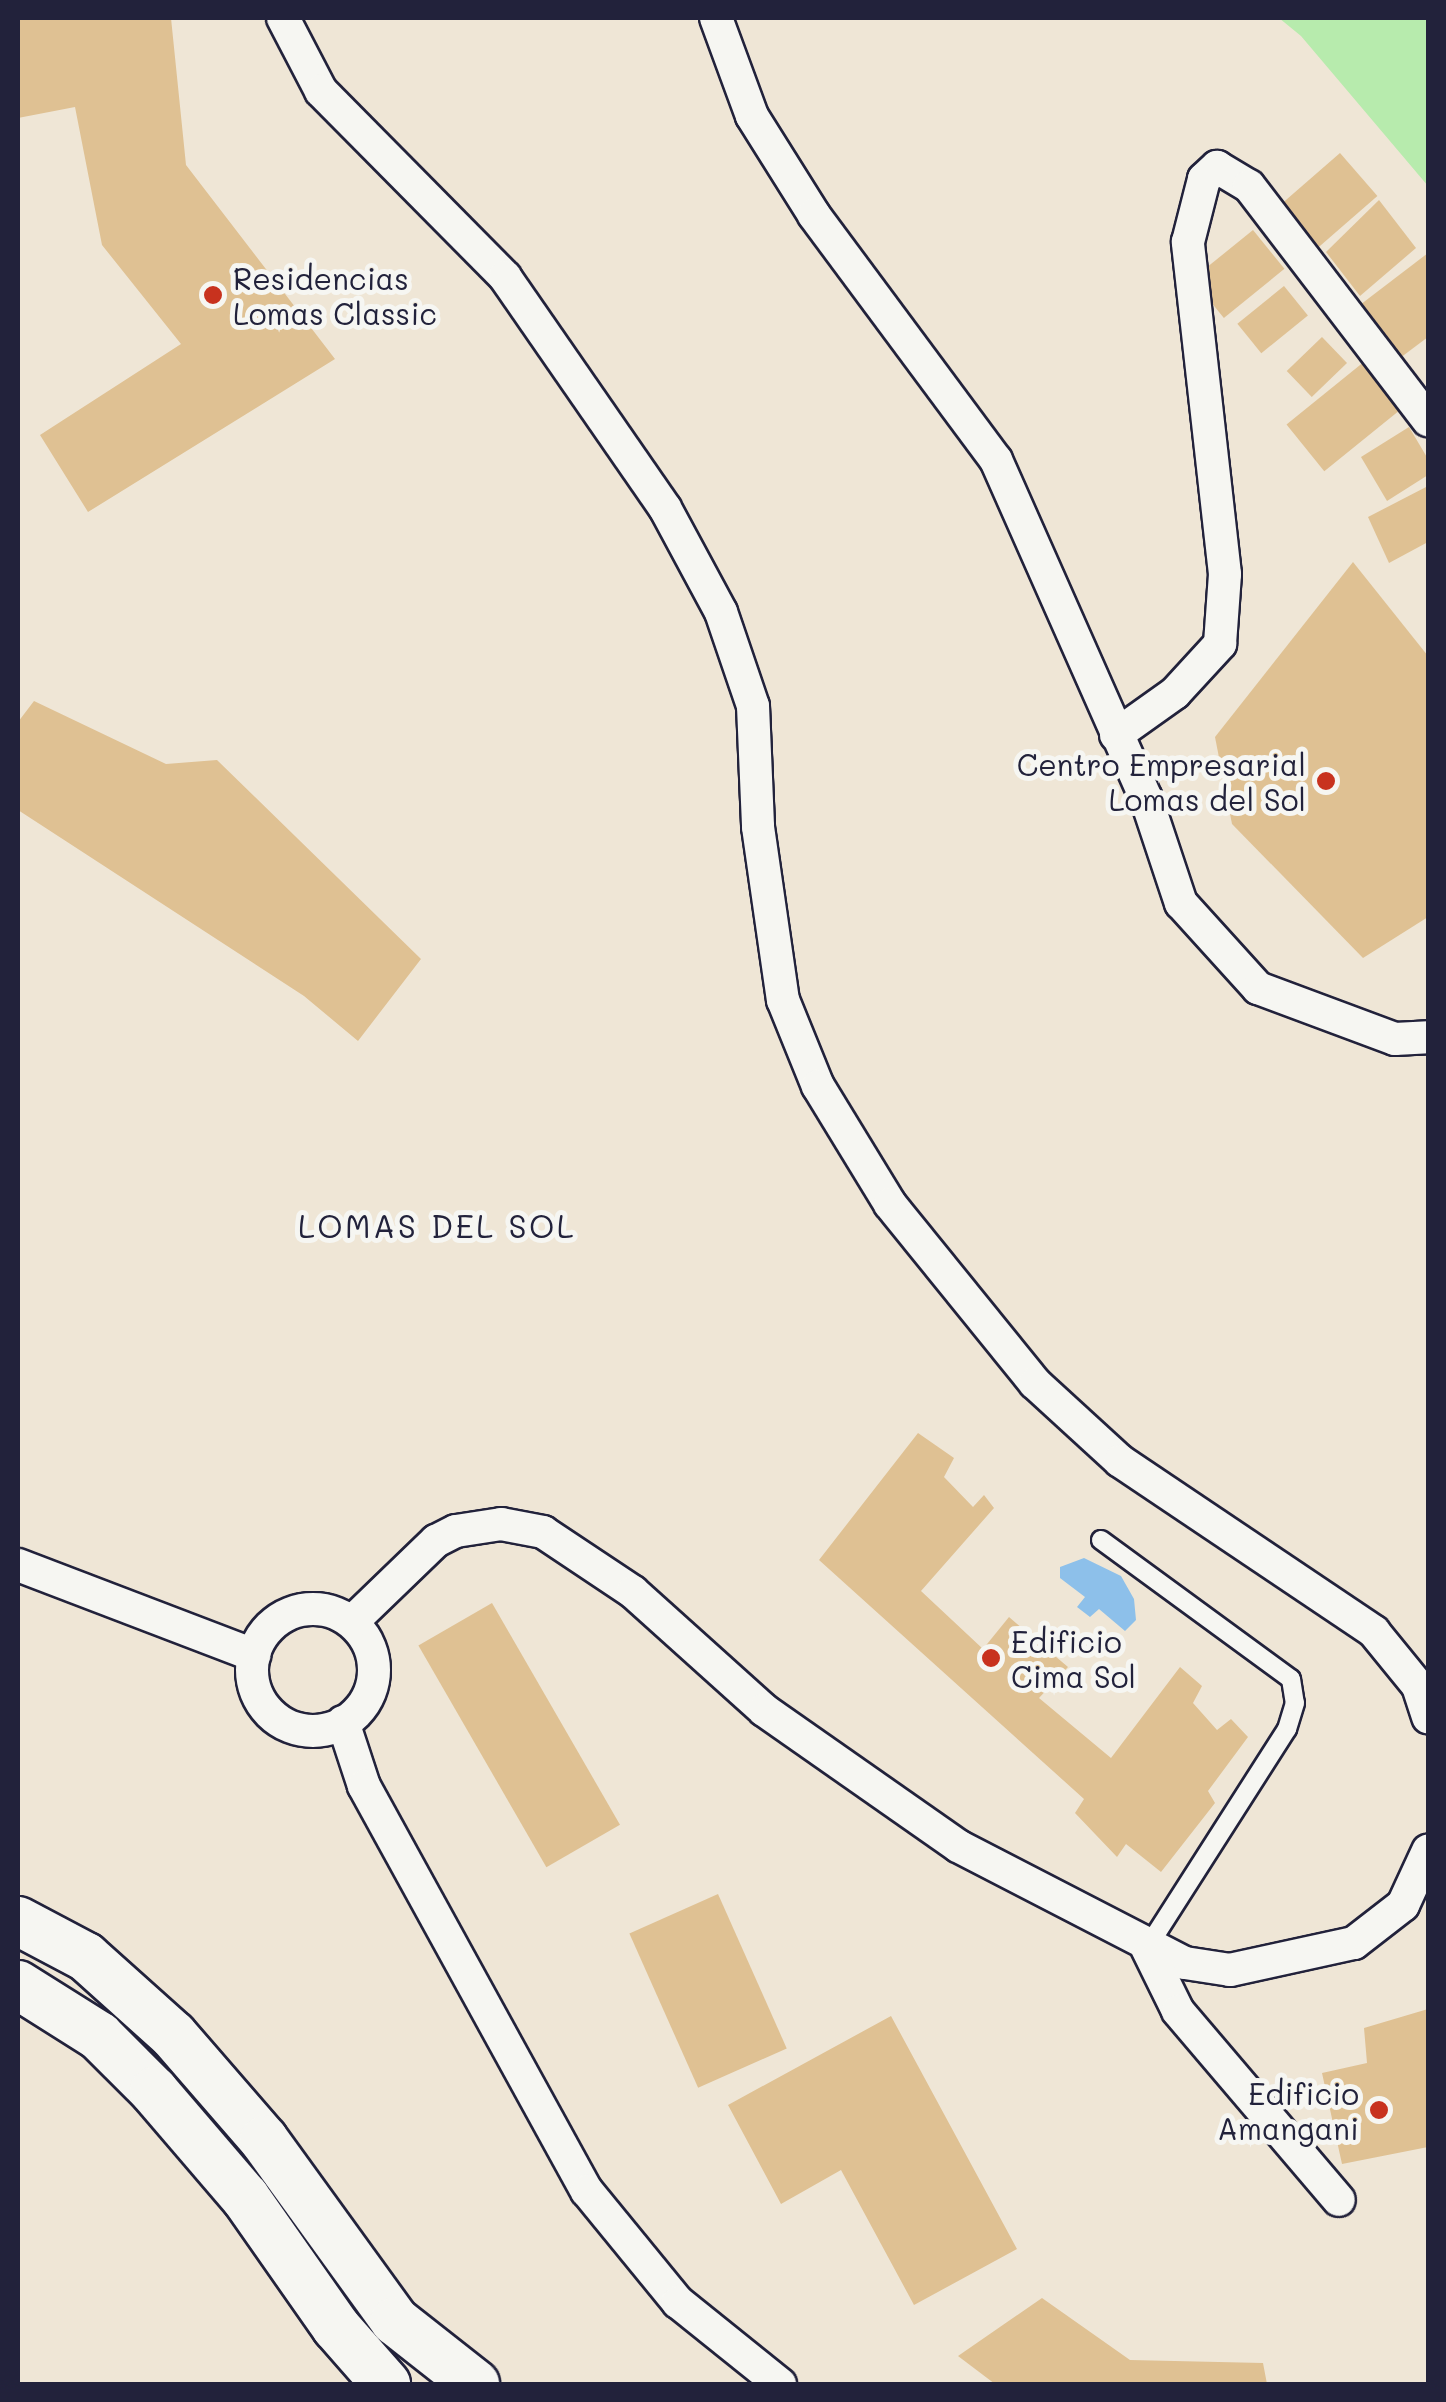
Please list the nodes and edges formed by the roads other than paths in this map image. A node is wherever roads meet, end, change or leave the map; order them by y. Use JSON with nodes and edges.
{"nodes":[{"id":1,"x":283,"y":18,"type":"edge"},
{"id":2,"x":716,"y":18,"type":"edge"},
{"id":3,"x":1428,"y":420,"type":"edge"},
{"id":4,"x":1116,"y":735,"type":"junction"},
{"id":5,"x":1428,"y":1037,"type":"edge"},
{"id":6,"x":1101,"y":1540,"type":"dead end"},
{"id":7,"x":18,"y":1565,"type":"edge"},
{"id":8,"x":352,"y":1622,"type":"junction"},
{"id":9,"x":254,"y":1655,"type":"junction"},
{"id":10,"x":1428,"y":1718,"type":"edge"},
{"id":11,"x":343,"y":1722,"type":"junction"},
{"id":12,"x":1428,"y":1851,"type":"edge"},
{"id":13,"x":18,"y":1921,"type":"edge"},
{"id":14,"x":1146,"y":1948,"type":"junction"},
{"id":15,"x":18,"y":1985,"type":"edge"},
{"id":16,"x":1339,"y":2200,"type":"dead end"},
{"id":17,"x":386,"y":2384,"type":"edge"},
{"id":18,"x":475,"y":2384,"type":"edge"},
{"id":19,"x":780,"y":2384,"type":"edge"}],
"edges":[{"from":1,"to":10,"type":"street"},
{"from":2,"to":4,"type":"street"},
{"from":3,"to":4,"type":"street"},
{"from":4,"to":5,"type":"street"},
{"from":6,"to":14,"type":"lane"},
{"from":7,"to":9,"type":"street"},
{"from":8,"to":9,"type":"street"},
{"from":8,"to":11,"type":"street"},
{"from":8,"to":14,"type":"street"},
{"from":9,"to":11,"type":"street"},
{"from":11,"to":19,"type":"street"},
{"from":12,"to":14,"type":"street"},
{"from":13,"to":18,"type":"main road"},
{"from":14,"to":16,"type":"street"},
{"from":15,"to":17,"type":"main road"}]}
